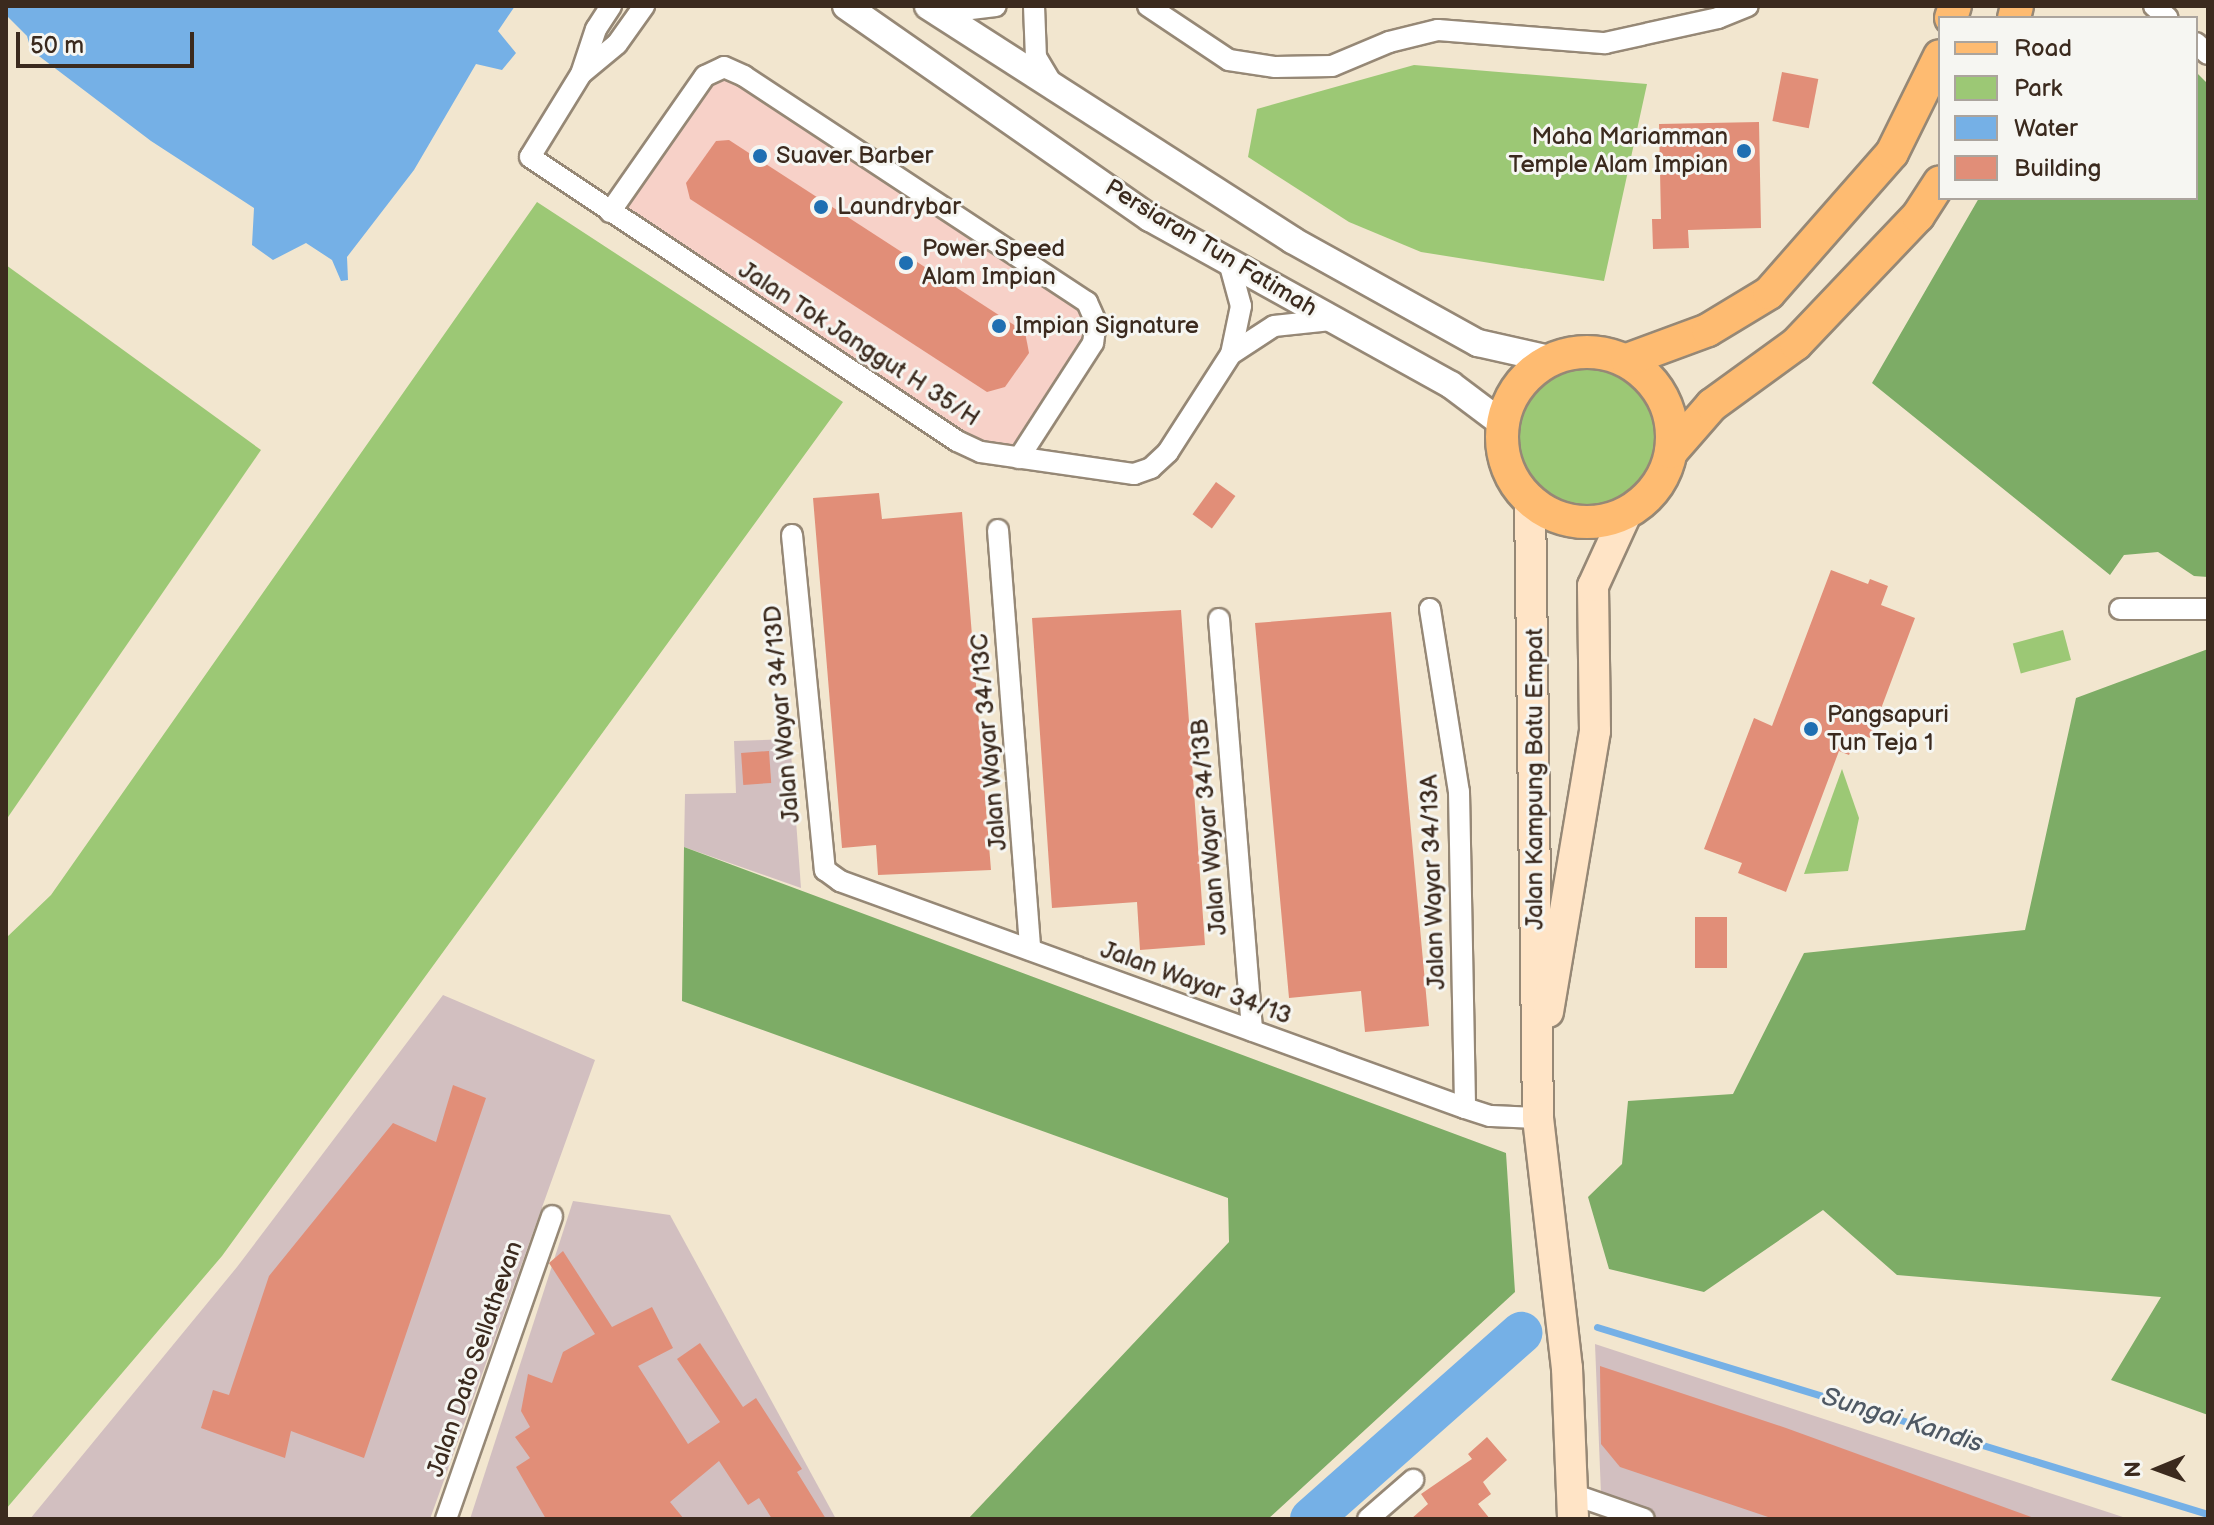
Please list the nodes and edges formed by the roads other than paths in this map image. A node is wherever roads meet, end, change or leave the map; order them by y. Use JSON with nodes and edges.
{"nodes":[{"id":1,"x":611,"y":6,"type":"edge"},
{"id":2,"x":644,"y":6,"type":"edge"},
{"id":3,"x":846,"y":6,"type":"edge"},
{"id":4,"x":996,"y":6,"type":"edge"},
{"id":5,"x":1034,"y":6,"type":"edge"},
{"id":6,"x":1148,"y":6,"type":"edge"},
{"id":7,"x":1748,"y":6,"type":"edge"},
{"id":8,"x":933,"y":9,"type":"edge"},
{"id":9,"x":1938,"y":60,"type":"edge"},
{"id":10,"x":581,"y":74,"type":"junction"},
{"id":11,"x":1057,"y":90,"type":"junction"},
{"id":12,"x":1938,"y":185,"type":"edge"},
{"id":13,"x":610,"y":212,"type":"junction"},
{"id":14,"x":1229,"y":262,"type":"junction"},
{"id":15,"x":1331,"y":320,"type":"junction"},
{"id":16,"x":1231,"y":354,"type":"junction"},
{"id":17,"x":1549,"y":359,"type":"junction"},
{"id":18,"x":1627,"y":360,"type":"junction"},
{"id":19,"x":1503,"y":424,"type":"junction"},
{"id":20,"x":1671,"y":452,"type":"junction"},
{"id":21,"x":1019,"y":458,"type":"junction"},
{"id":22,"x":1530,"y":500,"type":"junction"},
{"id":23,"x":1626,"y":514,"type":"junction"},
{"id":24,"x":998,"y":530,"type":"dead end"},
{"id":25,"x":792,"y":535,"type":"dead end"},
{"id":26,"x":1430,"y":609,"type":"dead end"},
{"id":27,"x":2120,"y":609,"type":"dead end"},
{"id":28,"x":2208,"y":609,"type":"edge"},
{"id":29,"x":1219,"y":619,"type":"dead end"},
{"id":30,"x":840,"y":881,"type":"joint"},
{"id":31,"x":1030,"y":950,"type":"junction"},
{"id":32,"x":1252,"y":1031,"type":"junction"},
{"id":33,"x":1536,"y":1058,"type":"junction"},
{"id":34,"x":1465,"y":1108,"type":"junction"},
{"id":35,"x":1538,"y":1118,"type":"junction"},
{"id":36,"x":552,"y":1216,"type":"dead end"},
{"id":37,"x":1413,"y":1480,"type":"dead end"},
{"id":38,"x":1572,"y":1506,"type":"edge"},
{"id":39,"x":446,"y":1519,"type":"edge"},
{"id":40,"x":1368,"y":1519,"type":"edge"},
{"id":41,"x":1644,"y":1519,"type":"edge"}],
"edges":[{"from":1,"to":10,"type":"street"},
{"from":2,"to":10,"type":"street"},
{"from":3,"to":14,"type":"street","name":"Persiaran Tun Fatimah"},
{"from":4,"to":8,"type":"street"},
{"from":5,"to":11,"type":"street"},
{"from":6,"to":7,"type":"street"},
{"from":8,"to":11,"type":"street","name":"Persiaran Tun Fatimah"},
{"from":9,"to":18,"type":"main road"},
{"from":10,"to":13,"type":"street","name":"Jalan Tok Janggut H 35/H"},
{"from":11,"to":17,"type":"street","name":"Persiaran Tun Fatimah"},
{"from":12,"to":20,"type":"main road"},
{"from":13,"to":21,"type":"street","name":"Jalan Tok Janggut H 35/H"},
{"from":13,"to":21,"type":"street"},
{"from":14,"to":15,"type":"street","name":"Persiaran Tun Fatimah"},
{"from":14,"to":16,"type":"street"},
{"from":15,"to":16,"type":"street"},
{"from":15,"to":19,"type":"street","name":"Persiaran Tun Fatimah"},
{"from":16,"to":21,"type":"street","name":"Jalan Tok Janggut H 35/H"},
{"from":17,"to":18,"type":"main road"},
{"from":17,"to":19,"type":"main road"},
{"from":18,"to":20,"type":"main road"},
{"from":19,"to":22,"type":"main road"},
{"from":20,"to":23,"type":"main road"},
{"from":22,"to":23,"type":"main road"},
{"from":22,"to":33,"type":"main road","name":"Jalan Kampung Batu Empat"},
{"from":23,"to":33,"type":"main road","name":"Jalan Kampung Batu Empat"},
{"from":24,"to":31,"type":"street","name":"Jalan Wayar 34/13C"},
{"from":25,"to":30,"type":"street","name":"Jalan Wayar 34/13D"},
{"from":26,"to":34,"type":"street","name":"Jalan Wayar 34/13A"},
{"from":27,"to":28,"type":"street"},
{"from":29,"to":32,"type":"street","name":"Jalan Wayar 34/13B"},
{"from":30,"to":31,"type":"street","name":"Jalan Wayar 34/13"},
{"from":31,"to":32,"type":"street","name":"Jalan Wayar 34/13"},
{"from":32,"to":34,"type":"street","name":"Jalan Wayar 34/13"},
{"from":33,"to":35,"type":"main road","name":"Jalan Kampung Batu Empat"},
{"from":34,"to":35,"type":"street","name":"Jalan Wayar 34/13"},
{"from":35,"to":38,"type":"main road","name":"Jalan Kampung Batu Empat"},
{"from":36,"to":39,"type":"street","name":"Jalan Dato Sellathevan"},
{"from":37,"to":40,"type":"street"},
{"from":38,"to":41,"type":"street"}]}
